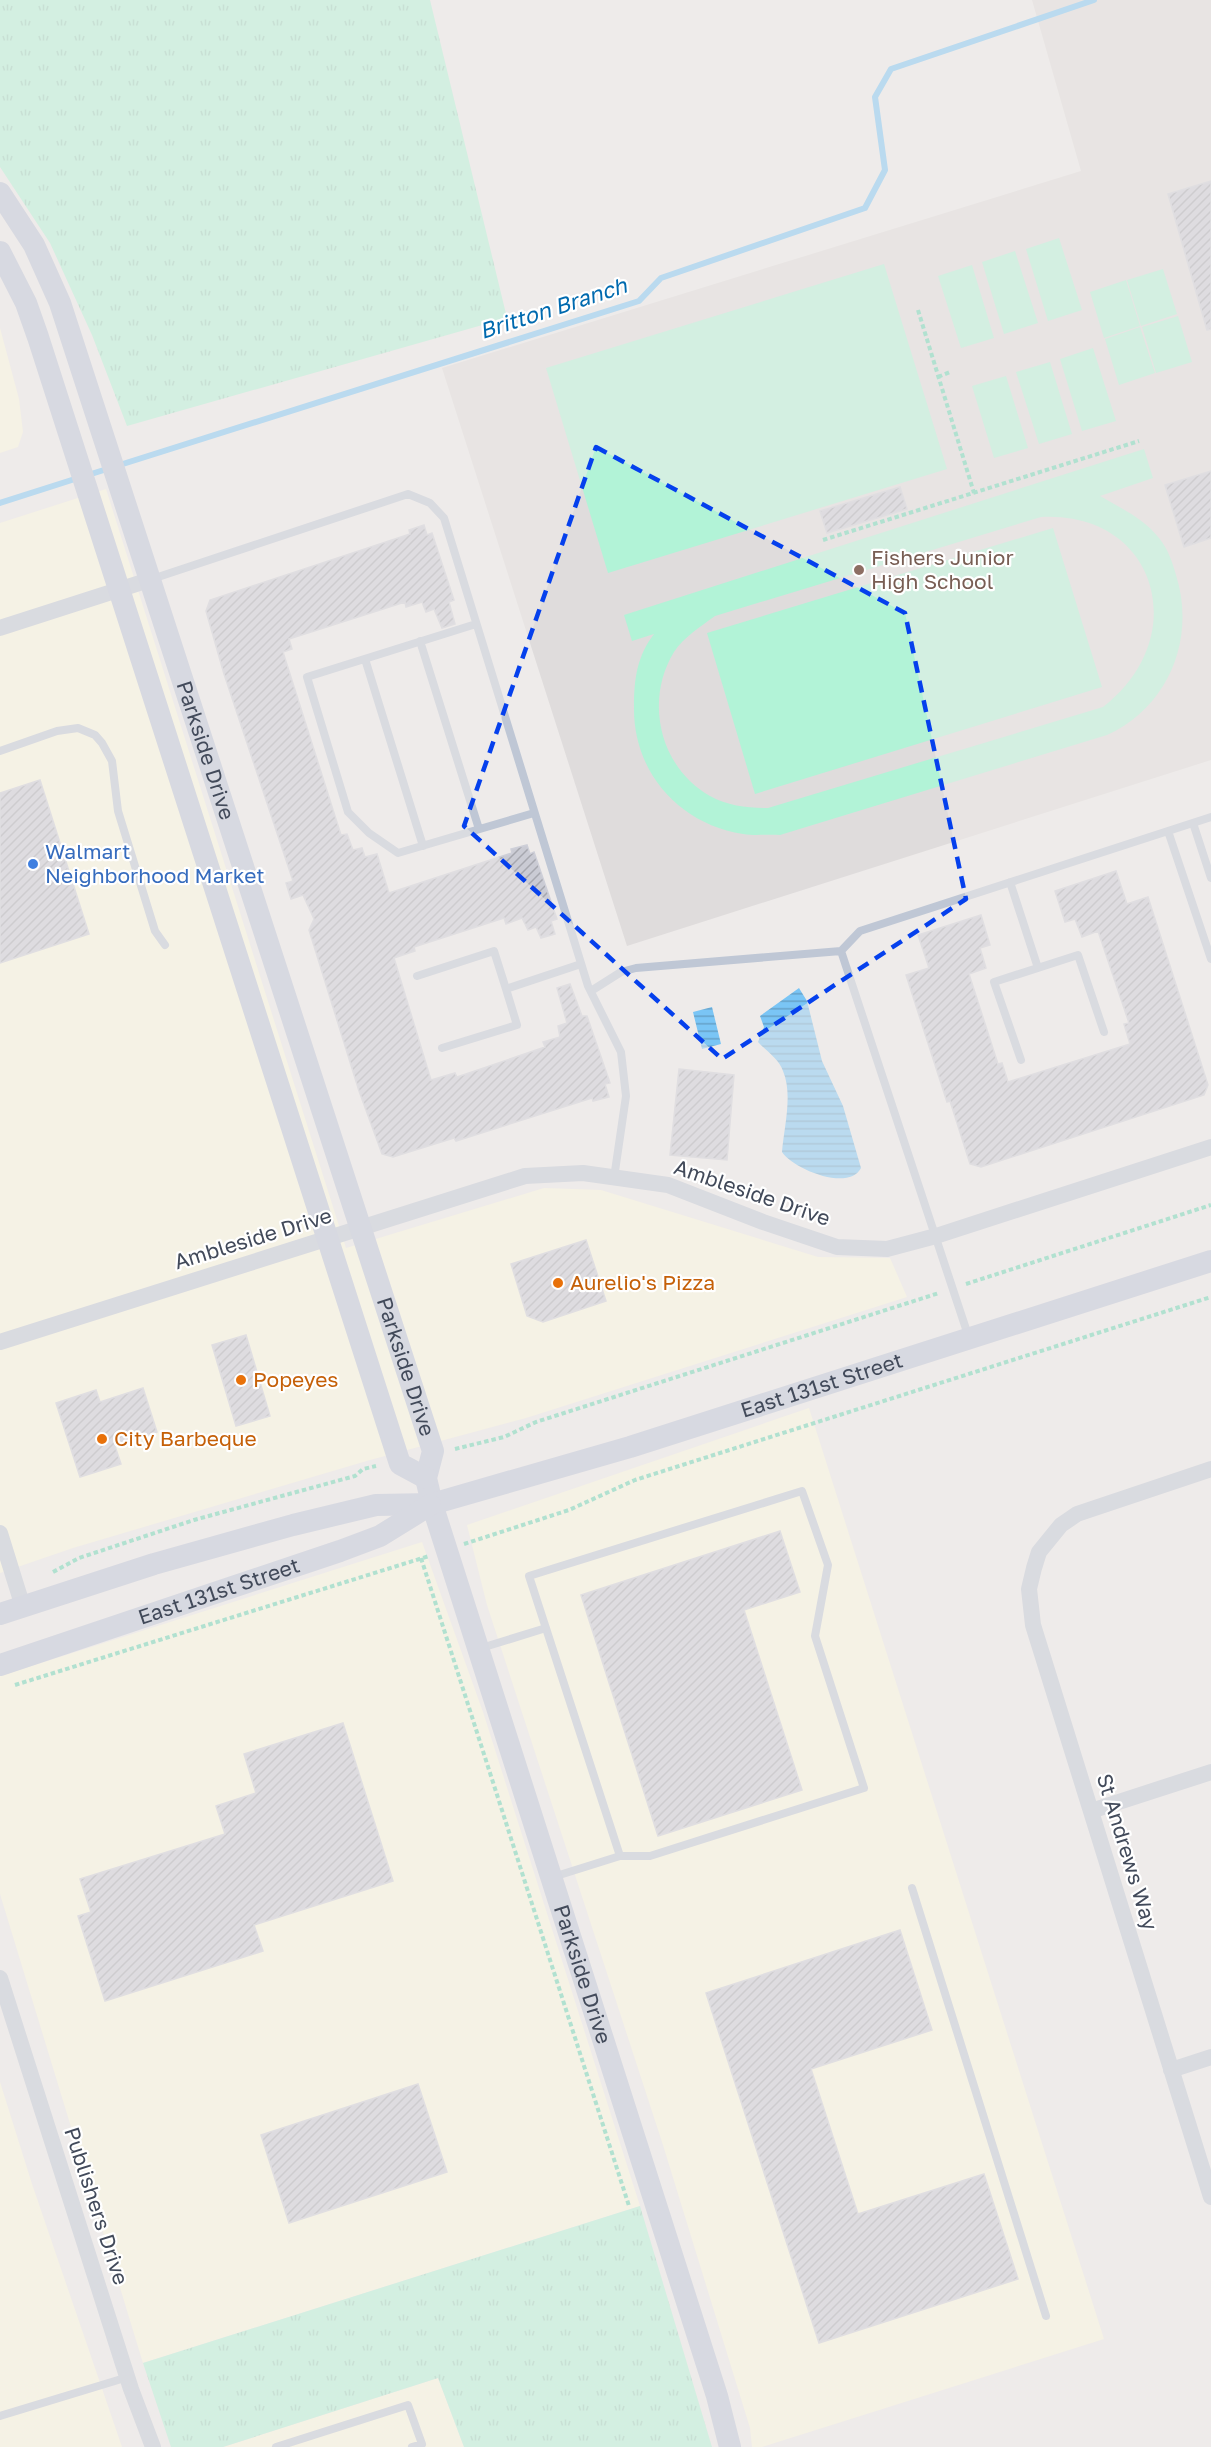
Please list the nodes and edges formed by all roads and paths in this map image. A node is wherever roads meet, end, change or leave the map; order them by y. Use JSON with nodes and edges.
{"nodes":[{"id":1,"x":0,"y":193,"type":"edge"},
{"id":2,"x":0,"y":252,"type":"edge"},
{"id":3,"x":918,"y":310,"type":"dead end"},
{"id":4,"x":950,"y":372,"type":"dead end"},
{"id":5,"x":938,"y":376,"type":"junction"},
{"id":6,"x":1139,"y":441,"type":"dead end"},
{"id":7,"x":974,"y":493,"type":"junction"},
{"id":8,"x":823,"y":540,"type":"dead end"},
{"id":9,"x":149,"y":580,"type":"junction"},
{"id":10,"x":121,"y":589,"type":"junction"},
{"id":11,"x":476,"y":624,"type":"junction"},
{"id":12,"x":0,"y":628,"type":"edge"},
{"id":13,"x":420,"y":641,"type":"junction"},
{"id":14,"x":365,"y":659,"type":"junction"},
{"id":15,"x":0,"y":751,"type":"edge"},
{"id":16,"x":534,"y":813,"type":"junction"},
{"id":17,"x":1211,"y":817,"type":"edge"},
{"id":18,"x":1193,"y":823,"type":"junction"},
{"id":19,"x":479,"y":829,"type":"junction"},
{"id":20,"x":1168,"y":831,"type":"junction"},
{"id":21,"x":423,"y":846,"type":"junction"},
{"id":22,"x":1211,"y":878,"type":"edge"},
{"id":23,"x":1010,"y":882,"type":"junction"},
{"id":24,"x":165,"y":945,"type":"dead end"},
{"id":25,"x":841,"y":951,"type":"junction"},
{"id":26,"x":1211,"y":959,"type":"edge"},
{"id":27,"x":581,"y":964,"type":"junction"},
{"id":28,"x":1038,"y":968,"type":"junction"},
{"id":29,"x":417,"y":976,"type":"dead end"},
{"id":30,"x":506,"y":988,"type":"junction"},
{"id":31,"x":591,"y":991,"type":"junction"},
{"id":32,"x":1104,"y":1032,"type":"dead end"},
{"id":33,"x":442,"y":1048,"type":"dead end"},
{"id":34,"x":1021,"y":1060,"type":"dead end"},
{"id":35,"x":1211,"y":1147,"type":"edge"},
{"id":36,"x":614,"y":1178,"type":"junction"},
{"id":37,"x":1211,"y":1205,"type":"edge"},
{"id":38,"x":361,"y":1229,"type":"junction"},
{"id":39,"x":936,"y":1236,"type":"junction"},
{"id":40,"x":329,"y":1239,"type":"junction"},
{"id":41,"x":1211,"y":1261,"type":"edge"},
{"id":42,"x":953,"y":1289,"type":"junction"},
{"id":43,"x":1211,"y":1298,"type":"edge"},
{"id":44,"x":969,"y":1338,"type":"junction"},
{"id":45,"x":0,"y":1342,"type":"edge"},
{"id":46,"x":455,"y":1449,"type":"dead end"},
{"id":47,"x":376,"y":1466,"type":"dead end"},
{"id":48,"x":1211,"y":1469,"type":"edge"},
{"id":49,"x":426,"y":1478,"type":"junction"},
{"id":50,"x":432,"y":1504,"type":"junction"},
{"id":51,"x":0,"y":1533,"type":"edge"},
{"id":52,"x":446,"y":1550,"type":"junction"},
{"id":53,"x":422,"y":1558,"type":"junction"},
{"id":54,"x":43,"y":1576,"type":"dead end"},
{"id":55,"x":23,"y":1607,"type":"junction"},
{"id":56,"x":0,"y":1614,"type":"edge"},
{"id":57,"x":546,"y":1628,"type":"junction"},
{"id":58,"x":478,"y":1649,"type":"junction"},
{"id":59,"x":0,"y":1665,"type":"edge"},
{"id":60,"x":11,"y":1686,"type":"dead end"},
{"id":61,"x":1211,"y":1772,"type":"edge"},
{"id":62,"x":1090,"y":1810,"type":"junction"},
{"id":63,"x":620,"y":1856,"type":"junction"},
{"id":64,"x":551,"y":1878,"type":"junction"},
{"id":65,"x":912,"y":1888,"type":"dead end"},
{"id":66,"x":0,"y":1978,"type":"edge"},
{"id":67,"x":1211,"y":2057,"type":"edge"},
{"id":68,"x":1171,"y":2070,"type":"junction"},
{"id":69,"x":1211,"y":2197,"type":"edge"},
{"id":70,"x":629,"y":2206,"type":"dead end"},
{"id":71,"x":1046,"y":2316,"type":"dead end"},
{"id":72,"x":128,"y":2377,"type":"junction"},
{"id":73,"x":0,"y":2416,"type":"edge"},
{"id":74,"x":153,"y":2447,"type":"edge"},
{"id":75,"x":276,"y":2447,"type":"edge"},
{"id":76,"x":412,"y":2447,"type":"edge"},
{"id":77,"x":730,"y":2447,"type":"edge"}],
"edges":[{"from":1,"to":9,"type":"street","name":"Parkside Drive"},
{"from":2,"to":10,"type":"street","name":"Parkside Drive"},
{"from":3,"to":5,"type":"path"},
{"from":4,"to":5,"type":"path"},
{"from":5,"to":7,"type":"path"},
{"from":6,"to":7,"type":"path"},
{"from":7,"to":8,"type":"path"},
{"from":9,"to":10,"type":"street"},
{"from":9,"to":11,"type":"lane"},
{"from":9,"to":38,"type":"street","name":"Parkside Drive"},
{"from":10,"to":12,"type":"street"},
{"from":10,"to":40,"type":"street","name":"Parkside Drive"},
{"from":11,"to":13,"type":"lane"},
{"from":11,"to":16,"type":"lane"},
{"from":13,"to":14,"type":"lane"},
{"from":13,"to":19,"type":"lane"},
{"from":14,"to":21,"type":"lane"},
{"from":14,"to":21,"type":"lane"},
{"from":15,"to":24,"type":"lane"},
{"from":16,"to":19,"type":"lane"},
{"from":16,"to":27,"type":"lane"},
{"from":17,"to":18,"type":"lane"},
{"from":18,"to":20,"type":"lane"},
{"from":18,"to":22,"type":"lane"},
{"from":19,"to":21,"type":"lane"},
{"from":20,"to":23,"type":"lane"},
{"from":20,"to":26,"type":"lane"},
{"from":23,"to":25,"type":"lane"},
{"from":23,"to":28,"type":"lane"},
{"from":25,"to":31,"type":"lane"},
{"from":25,"to":39,"type":"lane"},
{"from":27,"to":30,"type":"lane"},
{"from":27,"to":31,"type":"lane"},
{"from":28,"to":32,"type":"lane"},
{"from":28,"to":34,"type":"lane"},
{"from":29,"to":30,"type":"lane"},
{"from":30,"to":33,"type":"lane"},
{"from":31,"to":36,"type":"lane"},
{"from":35,"to":39,"type":"street","name":"Ambleside Drive"},
{"from":36,"to":38,"type":"street","name":"Ambleside Drive"},
{"from":36,"to":39,"type":"street","name":"Ambleside Drive"},
{"from":37,"to":42,"type":"path"},
{"from":38,"to":40,"type":"street","name":"Ambleside Drive"},
{"from":38,"to":49,"type":"street","name":"Parkside Drive"},
{"from":39,"to":42,"type":"lane"},
{"from":40,"to":45,"type":"street","name":"Ambleside Drive"},
{"from":40,"to":49,"type":"street","name":"Parkside Drive"},
{"from":41,"to":44,"type":"street","name":"East 131st Street"},
{"from":42,"to":44,"type":"lane"},
{"from":42,"to":46,"type":"path"},
{"from":43,"to":52,"type":"path"},
{"from":44,"to":50,"type":"street","name":"East 131st Street"},
{"from":47,"to":54,"type":"path"},
{"from":48,"to":62,"type":"street","name":"St Andrews Way"},
{"from":49,"to":50,"type":"street","name":"Parkside Drive"},
{"from":50,"to":52,"type":"street","name":"Parkside Drive"},
{"from":50,"to":55,"type":"street","name":"East 131st Street"},
{"from":50,"to":59,"type":"street","name":"East 131st Street"},
{"from":51,"to":55,"type":"street"},
{"from":52,"to":53,"type":"path"},
{"from":52,"to":58,"type":"street","name":"Parkside Drive"},
{"from":53,"to":60,"type":"path"},
{"from":53,"to":70,"type":"path"},
{"from":55,"to":56,"type":"street","name":"East 131st Street"},
{"from":57,"to":58,"type":"lane"},
{"from":57,"to":63,"type":"lane"},
{"from":57,"to":63,"type":"lane"},
{"from":58,"to":64,"type":"street","name":"Parkside Drive"},
{"from":61,"to":62,"type":"street"},
{"from":62,"to":68,"type":"street","name":"St Andrews Way"},
{"from":63,"to":64,"type":"lane"},
{"from":64,"to":77,"type":"street","name":"Parkside Drive"},
{"from":65,"to":71,"type":"lane"},
{"from":66,"to":72,"type":"street","name":"Publishers Drive"},
{"from":67,"to":68,"type":"street"},
{"from":68,"to":69,"type":"street","name":"St Andrews Way"},
{"from":72,"to":73,"type":"lane"},
{"from":72,"to":74,"type":"street","name":"Publishers Drive"},
{"from":75,"to":76,"type":"lane"}]}
